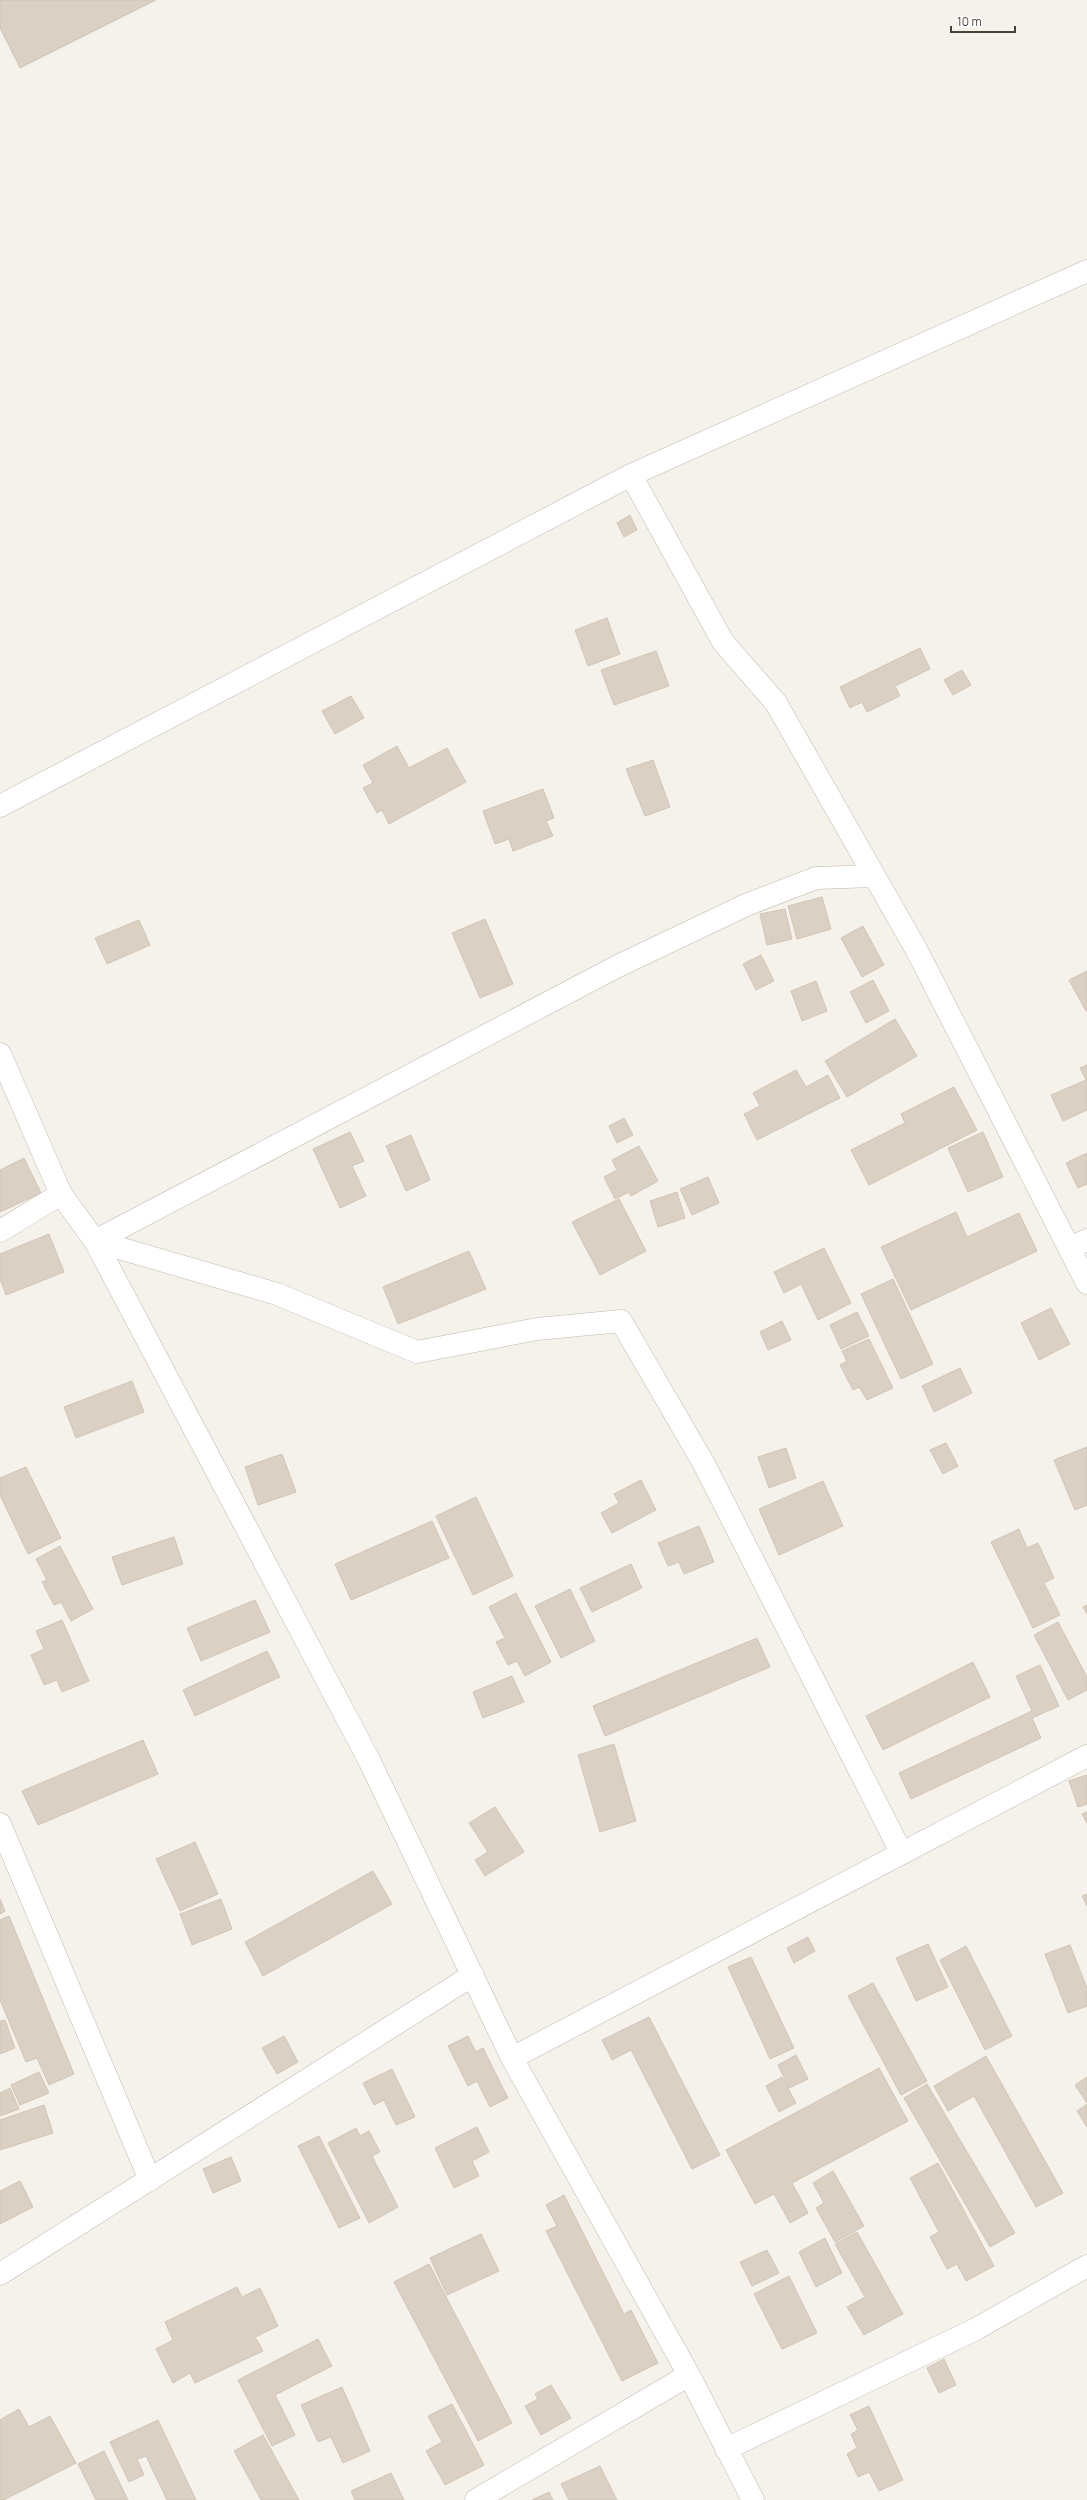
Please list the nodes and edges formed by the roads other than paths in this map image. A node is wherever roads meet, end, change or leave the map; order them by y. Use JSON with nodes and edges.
{"nodes":[{"id":1,"x":1087,"y":271,"type":"edge"},
{"id":2,"x":631,"y":475,"type":"junction"},
{"id":3,"x":0,"y":806,"type":"edge"},
{"id":4,"x":874,"y":876,"type":"junction"},
{"id":5,"x":0,"y":1054,"type":"edge"},
{"id":6,"x":61,"y":1194,"type":"junction"},
{"id":7,"x":0,"y":1231,"type":"edge"},
{"id":8,"x":95,"y":1241,"type":"junction"},
{"id":9,"x":1078,"y":1244,"type":"edge"},
{"id":10,"x":1087,"y":1283,"type":"edge"},
{"id":11,"x":1087,"y":1756,"type":"edge"},
{"id":12,"x":0,"y":1824,"type":"edge"},
{"id":13,"x":901,"y":1852,"type":"junction"},
{"id":14,"x":473,"y":1975,"type":"junction"},
{"id":15,"x":512,"y":2058,"type":"junction"},
{"id":16,"x":150,"y":2180,"type":"junction"},
{"id":17,"x":1087,"y":2266,"type":"edge"},
{"id":18,"x":0,"y":2274,"type":"edge"},
{"id":19,"x":689,"y":2376,"type":"junction"},
{"id":20,"x":726,"y":2449,"type":"junction"},
{"id":21,"x":476,"y":2500,"type":"edge"},
{"id":22,"x":753,"y":2500,"type":"edge"}],
"edges":[{"from":1,"to":2,"type":"street"},
{"from":2,"to":3,"type":"street"},
{"from":2,"to":4,"type":"street"},
{"from":4,"to":8,"type":"street"},
{"from":4,"to":9,"type":"street"},
{"from":5,"to":6,"type":"street"},
{"from":6,"to":7,"type":"street"},
{"from":6,"to":8,"type":"street"},
{"from":8,"to":13,"type":"street"},
{"from":8,"to":14,"type":"street"},
{"from":9,"to":10,"type":"street"},
{"from":11,"to":13,"type":"street"},
{"from":12,"to":16,"type":"street"},
{"from":13,"to":15,"type":"street"},
{"from":14,"to":15,"type":"street"},
{"from":14,"to":16,"type":"street"},
{"from":15,"to":19,"type":"street"},
{"from":16,"to":18,"type":"street"},
{"from":17,"to":20,"type":"street"},
{"from":19,"to":20,"type":"street"},
{"from":19,"to":21,"type":"street"},
{"from":20,"to":22,"type":"street"}]}
